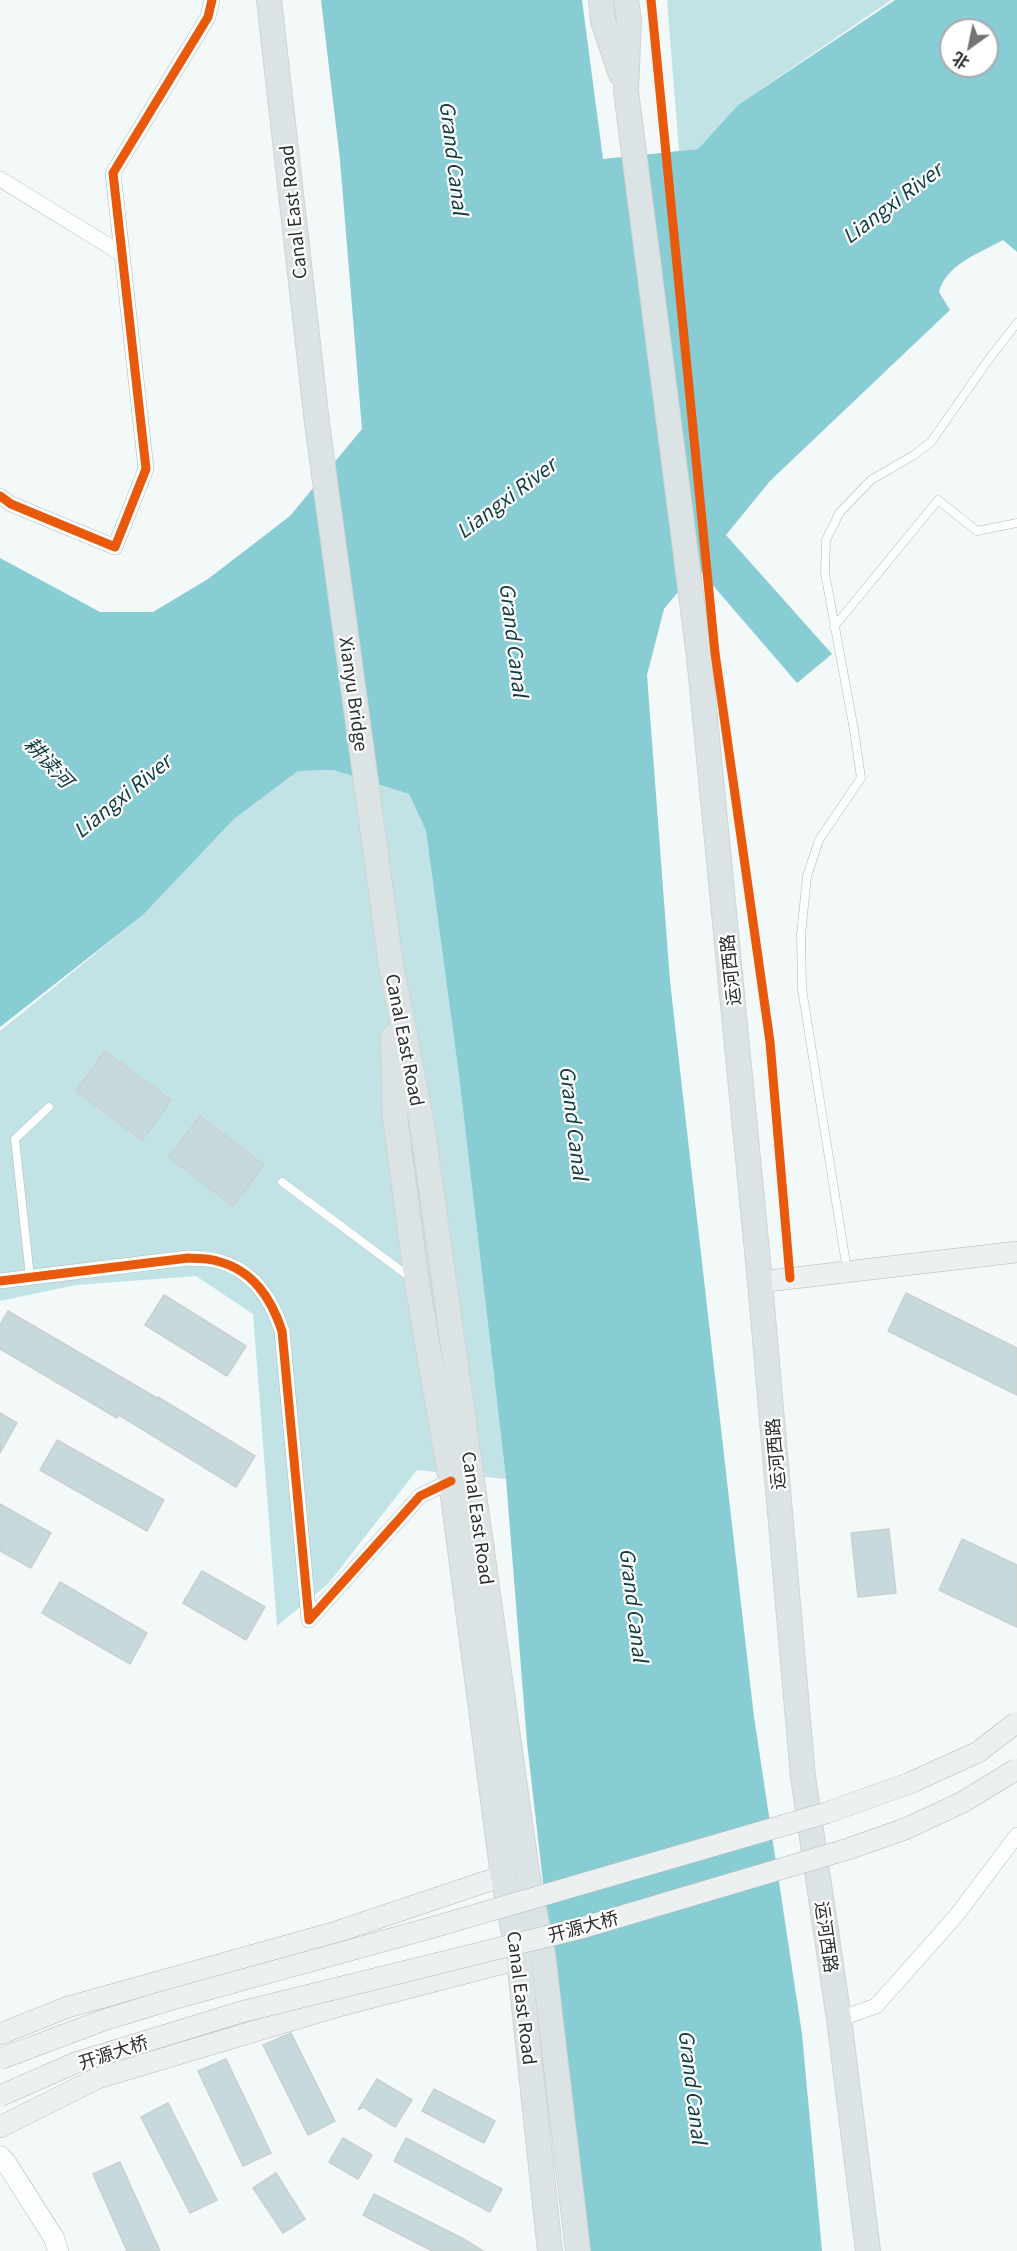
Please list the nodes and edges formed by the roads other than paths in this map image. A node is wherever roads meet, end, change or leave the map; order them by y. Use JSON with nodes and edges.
{"nodes":[{"id":1,"x":212,"y":0,"type":"edge"},
{"id":2,"x":269,"y":0,"type":"edge"},
{"id":3,"x":601,"y":0,"type":"edge"},
{"id":4,"x":626,"y":0,"type":"edge"},
{"id":5,"x":626,"y":91,"type":"junction"},
{"id":6,"x":0,"y":179,"type":"edge"},
{"id":7,"x":122,"y":254,"type":"junction"},
{"id":8,"x":1017,"y":323,"type":"edge"},
{"id":9,"x":317,"y":423,"type":"joint"},
{"id":10,"x":0,"y":496,"type":"edge"},
{"id":11,"x":1017,"y":523,"type":"edge"},
{"id":12,"x":834,"y":627,"type":"junction"},
{"id":13,"x":391,"y":965,"type":"junction"},
{"id":14,"x":49,"y":1107,"type":"dead end"},
{"id":15,"x":282,"y":1182,"type":"dead end"},
{"id":16,"x":1017,"y":1252,"type":"edge"},
{"id":17,"x":848,"y":1271,"type":"junction"},
{"id":18,"x":30,"y":1277,"type":"junction"},
{"id":19,"x":0,"y":1281,"type":"edge"},
{"id":20,"x":760,"y":1282,"type":"junction"},
{"id":21,"x":417,"y":1283,"type":"junction"},
{"id":22,"x":451,"y":1481,"type":"junction"},
{"id":23,"x":1017,"y":1722,"type":"edge"},
{"id":24,"x":1017,"y":1769,"type":"edge"},
{"id":25,"x":1017,"y":1835,"type":"edge"},
{"id":26,"x":503,"y":1875,"type":"junction"},
{"id":27,"x":519,"y":1959,"type":"junction"},
{"id":28,"x":839,"y":2019,"type":"junction"},
{"id":29,"x":0,"y":2034,"type":"edge"},
{"id":30,"x":0,"y":2059,"type":"edge"},
{"id":31,"x":0,"y":2097,"type":"edge"},
{"id":32,"x":0,"y":2127,"type":"edge"},
{"id":33,"x":0,"y":2156,"type":"edge"},
{"id":34,"x":58,"y":2251,"type":"edge"},
{"id":35,"x":550,"y":2251,"type":"edge"},
{"id":36,"x":579,"y":2251,"type":"edge"},
{"id":37,"x":868,"y":2251,"type":"edge"}],
"edges":[{"from":1,"to":7,"type":"street"},
{"from":2,"to":9,"type":"main road","name":"Canal East Road"},
{"from":3,"to":5,"type":"main road"},
{"from":4,"to":5,"type":"main road"},
{"from":5,"to":20,"type":"main road","name":"运河西路"},
{"from":6,"to":7,"type":"street"},
{"from":7,"to":10,"type":"street"},
{"from":8,"to":12,"type":"lane"},
{"from":9,"to":13,"type":"main road","name":"Xianyu Bridge"},
{"from":11,"to":12,"type":"lane"},
{"from":12,"to":17,"type":"lane"},
{"from":13,"to":21,"type":"main road","name":"Canal East Road"},
{"from":13,"to":36,"type":"main road","name":"Canal East Road"},
{"from":14,"to":18,"type":"lane"},
{"from":15,"to":21,"type":"lane"},
{"from":16,"to":17,"type":"main road"},
{"from":17,"to":20,"type":"main road"},
{"from":18,"to":19,"type":"street"},
{"from":18,"to":22,"type":"street"},
{"from":20,"to":28,"type":"main road","name":"运河西路"},
{"from":21,"to":22,"type":"main road","name":"Canal East Road"},
{"from":22,"to":26,"type":"main road","name":"Canal East Road"},
{"from":23,"to":30,"type":"main road","bridge":true},
{"from":24,"to":31,"type":"main road","name":"开源大桥","bridge":true},
{"from":25,"to":28,"type":"street"},
{"from":26,"to":27,"type":"main road","name":"Canal East Road"},
{"from":26,"to":29,"type":"main road"},
{"from":27,"to":32,"type":"main road"},
{"from":27,"to":35,"type":"main road","name":"Canal East Road"},
{"from":28,"to":37,"type":"main road","name":"运河西路"},
{"from":33,"to":34,"type":"street"}]}
